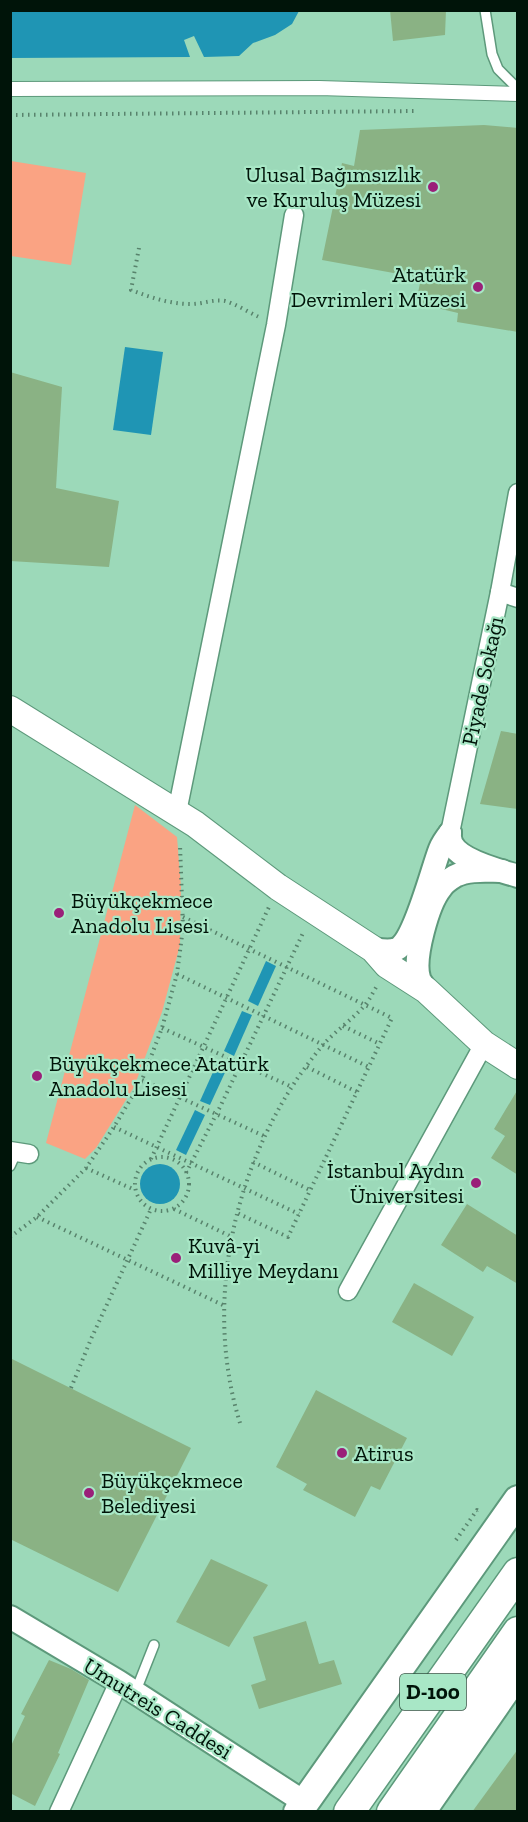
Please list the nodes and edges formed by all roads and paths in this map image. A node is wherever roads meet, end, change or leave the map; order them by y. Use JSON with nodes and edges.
{"nodes":[{"id":1,"x":484,"y":10,"type":"edge"},
{"id":2,"x":10,"y":89,"type":"edge"},
{"id":3,"x":518,"y":92,"type":"edge"},
{"id":4,"x":420,"y":111,"type":"dead end"},
{"id":5,"x":10,"y":115,"type":"edge"},
{"id":6,"x":294,"y":215,"type":"dead end"},
{"id":7,"x":139,"y":248,"type":"dead end"},
{"id":8,"x":276,"y":325,"type":"junction"},
{"id":9,"x":518,"y":493,"type":"edge"},
{"id":10,"x":509,"y":595,"type":"edge"},
{"id":11,"x":10,"y":709,"type":"edge"},
{"id":12,"x":177,"y":812,"type":"junction"},
{"id":13,"x":450,"y":833,"type":"junction"},
{"id":14,"x":173,"y":839,"type":"dead end"},
{"id":15,"x":509,"y":874,"type":"edge"},
{"id":16,"x":270,"y":906,"type":"dead end"},
{"id":17,"x":183,"y":917,"type":"junction"},
{"id":18,"x":305,"y":929,"type":"dead end"},
{"id":19,"x":250,"y":949,"type":"junction"},
{"id":20,"x":373,"y":950,"type":"junction"},
{"id":21,"x":287,"y":967,"type":"junction"},
{"id":22,"x":177,"y":974,"type":"junction"},
{"id":23,"x":378,"y":985,"type":"dead end"},
{"id":24,"x":426,"y":990,"type":"junction"},
{"id":25,"x":226,"y":998,"type":"junction"},
{"id":26,"x":365,"y":1004,"type":"junction"},
{"id":27,"x":264,"y":1016,"type":"junction"},
{"id":28,"x":343,"y":1026,"type":"junction"},
{"id":29,"x":162,"y":1028,"type":"junction"},
{"id":30,"x":380,"y":1044,"type":"junction"},
{"id":31,"x":484,"y":1044,"type":"junction"},
{"id":32,"x":323,"y":1045,"type":"junction"},
{"id":33,"x":204,"y":1047,"type":"junction"},
{"id":34,"x":241,"y":1064,"type":"junction"},
{"id":35,"x":306,"y":1066,"type":"junction"},
{"id":36,"x":518,"y":1066,"type":"edge"},
{"id":37,"x":369,"y":1067,"type":"junction"},
{"id":38,"x":142,"y":1080,"type":"junction"},
{"id":39,"x":292,"y":1087,"type":"junction"},
{"id":40,"x":357,"y":1092,"type":"junction"},
{"id":41,"x":180,"y":1098,"type":"junction"},
{"id":42,"x":217,"y":1114,"type":"junction"},
{"id":43,"x":114,"y":1127,"type":"junction"},
{"id":44,"x":264,"y":1136,"type":"junction"},
{"id":45,"x":157,"y":1146,"type":"junction"},
{"id":46,"x":151,"y":1159,"type":"junction"},
{"id":47,"x":192,"y":1162,"type":"junction"},
{"id":48,"x":253,"y":1162,"type":"junction"},
{"id":49,"x":86,"y":1168,"type":"junction"},
{"id":50,"x":186,"y":1173,"type":"junction"},
{"id":51,"x":244,"y":1187,"type":"junction"},
{"id":52,"x":135,"y":1190,"type":"junction"},
{"id":53,"x":310,"y":1190,"type":"junction"},
{"id":54,"x":151,"y":1209,"type":"junction"},
{"id":55,"x":174,"y":1209,"type":"junction"},
{"id":56,"x":237,"y":1213,"type":"junction"},
{"id":57,"x":299,"y":1214,"type":"junction"},
{"id":58,"x":37,"y":1217,"type":"junction"},
{"id":59,"x":10,"y":1237,"type":"edge"},
{"id":60,"x":232,"y":1237,"type":"junction"},
{"id":61,"x":128,"y":1260,"type":"junction"},
{"id":62,"x":348,"y":1291,"type":"dead end"},
{"id":63,"x":225,"y":1306,"type":"junction"},
{"id":64,"x":71,"y":1388,"type":"dead end"},
{"id":65,"x":240,"y":1423,"type":"dead end"},
{"id":66,"x":518,"y":1500,"type":"edge"},
{"id":67,"x":477,"y":1510,"type":"dead end"},
{"id":68,"x":463,"y":1530,"type":"dead end"},
{"id":69,"x":518,"y":1572,"type":"edge"},
{"id":70,"x":10,"y":1617,"type":"edge"},
{"id":71,"x":518,"y":1632,"type":"edge"},
{"id":72,"x":154,"y":1645,"type":"dead end"},
{"id":73,"x":518,"y":1672,"type":"edge"},
{"id":74,"x":127,"y":1688,"type":"junction"},
{"id":75,"x":301,"y":1807,"type":"edge"},
{"id":76,"x":59,"y":1812,"type":"edge"},
{"id":77,"x":349,"y":1812,"type":"edge"},
{"id":78,"x":392,"y":1812,"type":"edge"},
{"id":79,"x":421,"y":1812,"type":"edge"}],
"edges":[{"from":1,"to":3,"type":"lane"},
{"from":2,"to":3,"type":"street"},
{"from":4,"to":5,"type":"path"},
{"from":6,"to":8,"type":"street"},
{"from":7,"to":8,"type":"path"},
{"from":8,"to":12,"type":"street"},
{"from":9,"to":10,"type":"street","name":"Piyade Sokağı"},
{"from":10,"to":13,"type":"street","name":"Piyade Sokağı"},
{"from":11,"to":12,"type":"main road"},
{"from":12,"to":20,"type":"main road"},
{"from":13,"to":15,"type":"street"},
{"from":13,"to":20,"type":"street"},
{"from":14,"to":17,"type":"path"},
{"from":15,"to":24,"type":"street"},
{"from":16,"to":19,"type":"path"},
{"from":17,"to":19,"type":"path"},
{"from":17,"to":22,"type":"path"},
{"from":18,"to":21,"type":"path"},
{"from":19,"to":21,"type":"path"},
{"from":19,"to":25,"type":"path"},
{"from":20,"to":24,"type":"main road"},
{"from":21,"to":26,"type":"path"},
{"from":21,"to":27,"type":"path"},
{"from":22,"to":25,"type":"path"},
{"from":22,"to":29,"type":"path"},
{"from":23,"to":26,"type":"path"},
{"from":24,"to":31,"type":"main road"},
{"from":25,"to":27,"type":"path"},
{"from":25,"to":33,"type":"path"},
{"from":26,"to":28,"type":"path"},
{"from":26,"to":30,"type":"path"},
{"from":27,"to":32,"type":"path"},
{"from":27,"to":34,"type":"path"},
{"from":28,"to":30,"type":"path"},
{"from":28,"to":32,"type":"path"},
{"from":29,"to":33,"type":"path"},
{"from":29,"to":38,"type":"path"},
{"from":30,"to":37,"type":"path"},
{"from":31,"to":36,"type":"main road"},
{"from":31,"to":62,"type":"street"},
{"from":32,"to":35,"type":"path"},
{"from":32,"to":37,"type":"path"},
{"from":33,"to":34,"type":"path"},
{"from":33,"to":41,"type":"path"},
{"from":34,"to":39,"type":"path"},
{"from":34,"to":42,"type":"path"},
{"from":35,"to":39,"type":"path"},
{"from":35,"to":40,"type":"path"},
{"from":37,"to":40,"type":"path"},
{"from":38,"to":41,"type":"path"},
{"from":38,"to":43,"type":"path"},
{"from":39,"to":44,"type":"path"},
{"from":40,"to":53,"type":"path"},
{"from":41,"to":42,"type":"path"},
{"from":41,"to":45,"type":"path"},
{"from":42,"to":44,"type":"path"},
{"from":42,"to":47,"type":"path"},
{"from":43,"to":45,"type":"path"},
{"from":43,"to":49,"type":"path"},
{"from":44,"to":48,"type":"path"},
{"from":45,"to":46,"type":"path"},
{"from":45,"to":47,"type":"path"},
{"from":46,"to":50,"type":"path"},
{"from":46,"to":52,"type":"path"},
{"from":47,"to":50,"type":"path"},
{"from":47,"to":51,"type":"path"},
{"from":48,"to":51,"type":"path"},
{"from":48,"to":53,"type":"path"},
{"from":49,"to":52,"type":"path"},
{"from":49,"to":58,"type":"path"},
{"from":50,"to":55,"type":"path"},
{"from":51,"to":56,"type":"path"},
{"from":51,"to":57,"type":"path"},
{"from":52,"to":54,"type":"path"},
{"from":53,"to":57,"type":"path"},
{"from":54,"to":55,"type":"path"},
{"from":54,"to":61,"type":"path"},
{"from":55,"to":60,"type":"path"},
{"from":56,"to":57,"type":"path"},
{"from":56,"to":60,"type":"path"},
{"from":58,"to":59,"type":"path"},
{"from":58,"to":61,"type":"path"},
{"from":60,"to":63,"type":"path"},
{"from":61,"to":63,"type":"path"},
{"from":61,"to":64,"type":"path"},
{"from":63,"to":65,"type":"path"},
{"from":66,"to":75,"type":"main road"},
{"from":67,"to":68,"type":"path"},
{"from":69,"to":77,"type":"highway","number":"D-100"},
{"from":70,"to":74,"type":"street","name":"Umutreis Caddesi"},
{"from":71,"to":78,"type":"highway","number":"D-100"},
{"from":72,"to":74,"type":"lane"},
{"from":73,"to":79,"type":"main road"},
{"from":74,"to":75,"type":"street","name":"Umutreis Caddesi"},
{"from":74,"to":76,"type":"street"}]}
